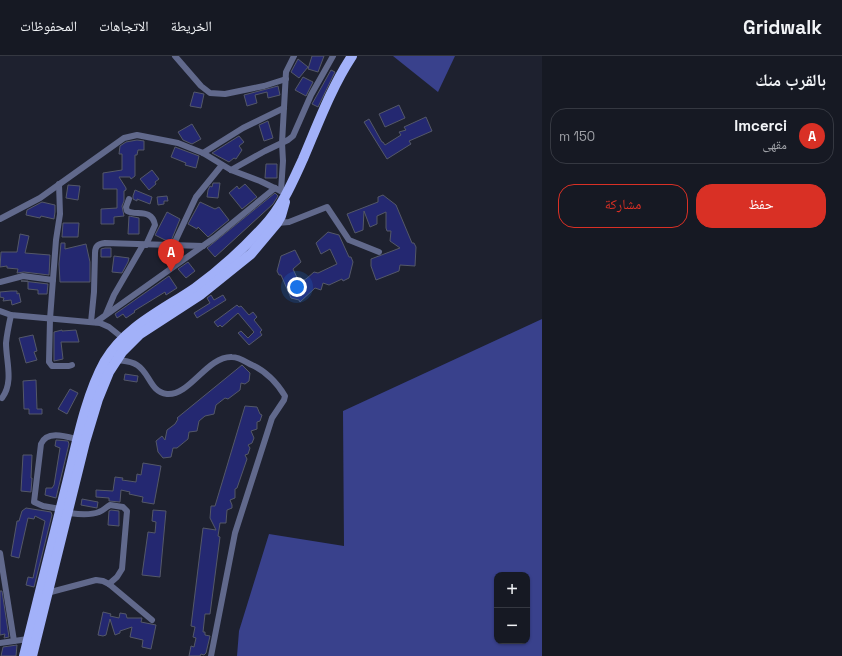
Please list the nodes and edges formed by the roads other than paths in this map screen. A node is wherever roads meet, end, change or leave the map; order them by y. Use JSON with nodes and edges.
{"nodes":[{"id":1,"x":175,"y":56,"type":"edge"},
{"id":2,"x":294,"y":56,"type":"edge"},
{"id":3,"x":334,"y":56,"type":"edge"},
{"id":4,"x":350,"y":58,"type":"edge"},
{"id":5,"x":286,"y":79,"type":"junction"},
{"id":6,"x":284,"y":108,"type":"junction"},
{"id":7,"x":282,"y":143,"type":"junction"},
{"id":8,"x":203,"y":153,"type":"junction"},
{"id":9,"x":222,"y":165,"type":"junction"},
{"id":10,"x":231,"y":170,"type":"junction"},
{"id":11,"x":59,"y":184,"type":"junction"},
{"id":12,"x":281,"y":191,"type":"junction"},
{"id":13,"x":129,"y":199,"type":"dead end"},
{"id":14,"x":0,"y":218,"type":"edge"},
{"id":15,"x":278,"y":223,"type":"junction"},
{"id":16,"x":145,"y":245,"type":"junction"},
{"id":17,"x":173,"y":246,"type":"junction"},
{"id":18,"x":203,"y":246,"type":"junction"},
{"id":19,"x":379,"y":252,"type":"dead end"},
{"id":20,"x":54,"y":280,"type":"junction"},
{"id":21,"x":0,"y":282,"type":"edge"},
{"id":22,"x":0,"y":311,"type":"edge"},
{"id":23,"x":11,"y":315,"type":"junction"},
{"id":24,"x":105,"y":315,"type":"junction"},
{"id":25,"x":50,"y":319,"type":"junction"},
{"id":26,"x":94,"y":322,"type":"junction"},
{"id":27,"x":126,"y":341,"type":"junction"},
{"id":28,"x":117,"y":360,"type":"junction"},
{"id":29,"x":72,"y":365,"type":"dead end"},
{"id":30,"x":2,"y":398,"type":"dead end"},
{"id":31,"x":82,"y":441,"type":"junction"},
{"id":32,"x":64,"y":511,"type":"junction"},
{"id":33,"x":0,"y":553,"type":"edge"},
{"id":34,"x":109,"y":584,"type":"junction"},
{"id":35,"x":47,"y":593,"type":"junction"},
{"id":36,"x":152,"y":620,"type":"dead end"},
{"id":37,"x":28,"y":639,"type":"junction"},
{"id":38,"x":14,"y":641,"type":"junction"},
{"id":39,"x":0,"y":643,"type":"edge"},
{"id":40,"x":24,"y":656,"type":"edge"},
{"id":41,"x":32,"y":656,"type":"edge"},
{"id":42,"x":211,"y":656,"type":"edge"}],
"edges":[{"from":1,"to":5,"type":"street"},
{"from":2,"to":5,"type":"street"},
{"from":3,"to":7,"type":"street"},
{"from":4,"to":12,"type":"main road"},
{"from":5,"to":6,"type":"street"},
{"from":6,"to":7,"type":"street"},
{"from":6,"to":8,"type":"street"},
{"from":7,"to":10,"type":"street"},
{"from":7,"to":12,"type":"street"},
{"from":8,"to":9,"type":"street"},
{"from":8,"to":11,"type":"street"},
{"from":9,"to":10,"type":"street"},
{"from":9,"to":17,"type":"street"},
{"from":10,"to":12,"type":"street"},
{"from":11,"to":14,"type":"street"},
{"from":11,"to":20,"type":"street"},
{"from":12,"to":15,"type":"main road"},
{"from":12,"to":18,"type":"street"},
{"from":12,"to":27,"type":"main road"},
{"from":13,"to":16,"type":"street"},
{"from":15,"to":19,"type":"street"},
{"from":15,"to":27,"type":"main road"},
{"from":16,"to":17,"type":"street"},
{"from":16,"to":24,"type":"street"},
{"from":16,"to":26,"type":"street"},
{"from":17,"to":18,"type":"street"},
{"from":18,"to":24,"type":"street"},
{"from":20,"to":21,"type":"street"},
{"from":20,"to":25,"type":"street"},
{"from":22,"to":23,"type":"street"},
{"from":23,"to":25,"type":"street"},
{"from":23,"to":30,"type":"street"},
{"from":24,"to":26,"type":"street"},
{"from":25,"to":26,"type":"street"},
{"from":25,"to":29,"type":"street"},
{"from":26,"to":27,"type":"street"},
{"from":27,"to":28,"type":"main road"},
{"from":27,"to":31,"type":"main road"},
{"from":28,"to":31,"type":"main road"},
{"from":28,"to":42,"type":"street"},
{"from":31,"to":32,"type":"main road"},
{"from":31,"to":32,"type":"street"},
{"from":32,"to":34,"type":"street"},
{"from":32,"to":35,"type":"main road"},
{"from":32,"to":37,"type":"main road"},
{"from":33,"to":38,"type":"street"},
{"from":34,"to":35,"type":"street"},
{"from":34,"to":36,"type":"street"},
{"from":35,"to":41,"type":"main road"},
{"from":37,"to":38,"type":"street"},
{"from":37,"to":40,"type":"main road"},
{"from":38,"to":39,"type":"street"}]}
